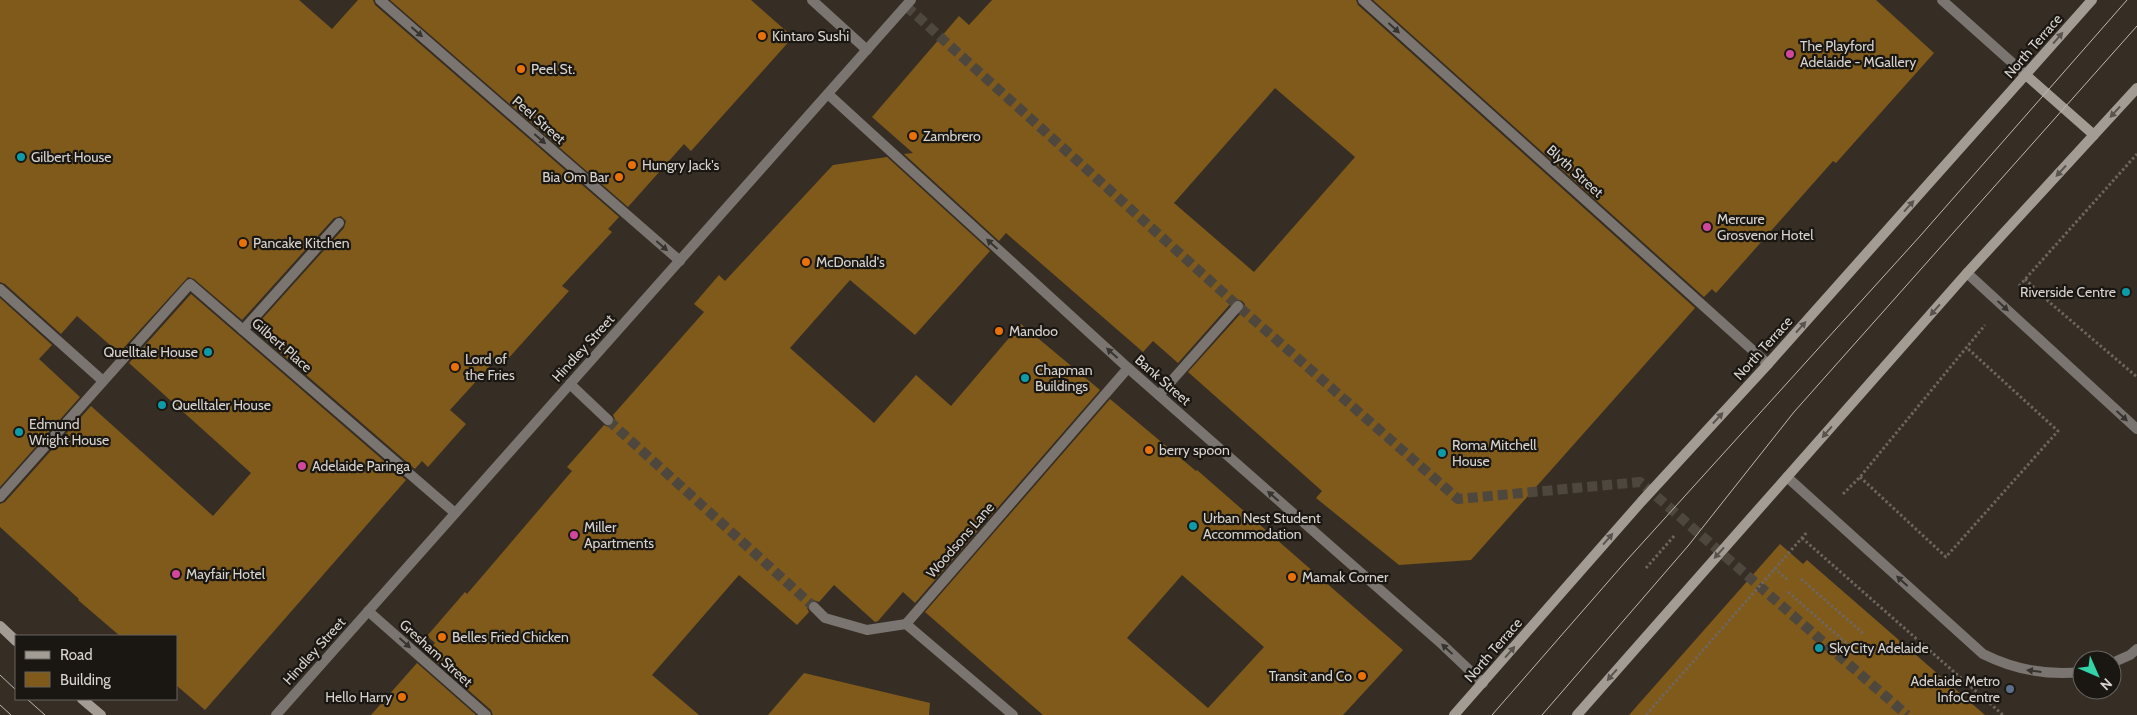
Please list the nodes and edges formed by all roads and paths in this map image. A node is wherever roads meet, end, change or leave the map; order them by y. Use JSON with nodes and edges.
{"nodes":[{"id":1,"x":380,"y":0,"type":"edge"},
{"id":2,"x":812,"y":0,"type":"edge"},
{"id":3,"x":911,"y":0,"type":"edge"},
{"id":4,"x":1363,"y":0,"type":"edge"},
{"id":5,"x":1942,"y":0,"type":"edge"},
{"id":6,"x":2092,"y":0,"type":"edge"},
{"id":7,"x":867,"y":50,"type":"junction"},
{"id":8,"x":2026,"y":75,"type":"junction"},
{"id":9,"x":2137,"y":88,"type":"edge"},
{"id":10,"x":828,"y":94,"type":"junction"},
{"id":11,"x":2094,"y":135,"type":"junction"},
{"id":12,"x":2137,"y":154,"type":"edge"},
{"id":13,"x":339,"y":223,"type":"dead end"},
{"id":14,"x":680,"y":261,"type":"junction"},
{"id":15,"x":1967,"y":273,"type":"junction"},
{"id":16,"x":2025,"y":278,"type":"junction"},
{"id":17,"x":0,"y":289,"type":"edge"},
{"id":18,"x":1238,"y":306,"type":"dead end"},
{"id":19,"x":2002,"y":306,"type":"junction"},
{"id":20,"x":243,"y":330,"type":"junction"},
{"id":21,"x":1966,"y":347,"type":"junction"},
{"id":22,"x":1768,"y":364,"type":"junction"},
{"id":23,"x":1128,"y":368,"type":"junction"},
{"id":24,"x":2137,"y":377,"type":"edge"},
{"id":25,"x":104,"y":381,"type":"junction"},
{"id":26,"x":570,"y":384,"type":"junction"},
{"id":27,"x":1159,"y":395,"type":"junction"},
{"id":28,"x":608,"y":420,"type":"tunnel mouth"},
{"id":29,"x":2137,"y":429,"type":"edge"},
{"id":30,"x":1787,"y":477,"type":"junction"},
{"id":31,"x":1860,"y":477,"type":"junction"},
{"id":32,"x":0,"y":497,"type":"edge"},
{"id":33,"x":1825,"y":512,"type":"junction"},
{"id":34,"x":455,"y":513,"type":"junction"},
{"id":35,"x":1675,"y":534,"type":"dead end"},
{"id":36,"x":1802,"y":538,"type":"junction"},
{"id":37,"x":1646,"y":568,"type":"dead end"},
{"id":38,"x":1774,"y":568,"type":"junction"},
{"id":39,"x":1801,"y":579,"type":"dead end"},
{"id":40,"x":1789,"y":581,"type":"dead end"},
{"id":41,"x":1788,"y":592,"type":"dead end"},
{"id":42,"x":814,"y":607,"type":"tunnel mouth"},
{"id":43,"x":368,"y":611,"type":"junction"},
{"id":44,"x":906,"y":624,"type":"junction"},
{"id":45,"x":0,"y":626,"type":"edge"},
{"id":46,"x":1864,"y":634,"type":"dead end"},
{"id":47,"x":15,"y":639,"type":"edge"},
{"id":48,"x":1851,"y":647,"type":"dead end"},
{"id":49,"x":2137,"y":650,"type":"edge"},
{"id":50,"x":2122,"y":659,"type":"edge"},
{"id":51,"x":2072,"y":673,"type":"edge"},
{"id":52,"x":1483,"y":683,"type":"junction"},
{"id":53,"x":83,"y":700,"type":"edge"},
{"id":54,"x":100,"y":715,"type":"edge"},
{"id":55,"x":276,"y":715,"type":"edge"},
{"id":56,"x":486,"y":715,"type":"edge"},
{"id":57,"x":1014,"y":715,"type":"edge"},
{"id":58,"x":1454,"y":715,"type":"edge"},
{"id":59,"x":1577,"y":715,"type":"edge"},
{"id":60,"x":1646,"y":715,"type":"edge"},
{"id":61,"x":2003,"y":715,"type":"edge"}],
"edges":[{"from":1,"to":14,"type":"street","name":"Peel Street","one_way":true},
{"from":2,"to":7,"type":"street"},
{"from":3,"to":7,"type":"street","name":"Hindley Street"},
{"from":4,"to":22,"type":"street","name":"Blyth Street","one_way":true},
{"from":5,"to":8,"type":"street"},
{"from":8,"to":6,"type":"main road","name":"North Terrace","one_way":true},
{"from":7,"to":10,"type":"street","name":"Hindley Street"},
{"from":8,"to":11,"type":"main road"},
{"from":22,"to":8,"type":"main road","name":"North Terrace","one_way":true},
{"from":9,"to":11,"type":"main road","one_way":true},
{"from":10,"to":14,"type":"street","name":"Hindley Street"},
{"from":23,"to":10,"type":"street","name":"Bank Street","one_way":true},
{"from":11,"to":15,"type":"main road","one_way":true},
{"from":12,"to":16,"type":"path"},
{"from":13,"to":20,"type":"street"},
{"from":14,"to":26,"type":"street","name":"Hindley Street"},
{"from":15,"to":19,"type":"street"},
{"from":15,"to":30,"type":"main road","one_way":true},
{"from":16,"to":19,"type":"path"},
{"from":16,"to":24,"type":"path"},
{"from":17,"to":25,"type":"street"},
{"from":18,"to":27,"type":"street"},
{"from":19,"to":21,"type":"path"},
{"from":19,"to":29,"type":"street","one_way":true},
{"from":20,"to":25,"type":"street","name":"Gilbert Place"},
{"from":20,"to":34,"type":"street","name":"Gilbert Place"},
{"from":21,"to":31,"type":"path"},
{"from":21,"to":31,"type":"path"},
{"from":52,"to":22,"type":"main road","name":"North Terrace","one_way":true},
{"from":23,"to":27,"type":"street","name":"Bank Street"},
{"from":23,"to":44,"type":"street","name":"Woodsons Lane"},
{"from":25,"to":32,"type":"street","name":"Gilbert Place"},
{"from":26,"to":28,"type":"street"},
{"from":26,"to":34,"type":"street","name":"Hindley Street"},
{"from":52,"to":27,"type":"street","name":"Bank Street","one_way":true},
{"from":30,"to":33,"type":"street"},
{"from":30,"to":59,"type":"main road","one_way":true},
{"from":31,"to":33,"type":"path"},
{"from":33,"to":36,"type":"path"},
{"from":51,"to":33,"type":"street","one_way":true},
{"from":34,"to":43,"type":"street","name":"Hindley Street"},
{"from":35,"to":37,"type":"path"},
{"from":36,"to":38,"type":"path"},
{"from":36,"to":61,"type":"path"},
{"from":38,"to":40,"type":"path"},
{"from":38,"to":60,"type":"path"},
{"from":39,"to":46,"type":"path"},
{"from":41,"to":48,"type":"path"},
{"from":42,"to":44,"type":"street"},
{"from":43,"to":55,"type":"street","name":"Hindley Street"},
{"from":43,"to":56,"type":"street","name":"Gresham Street","one_way":true},
{"from":44,"to":57,"type":"street"},
{"from":45,"to":47,"type":"main road"},
{"from":49,"to":50,"type":"street"},
{"from":52,"to":58,"type":"main road","name":"North Terrace"},
{"from":53,"to":54,"type":"main road"}]}
